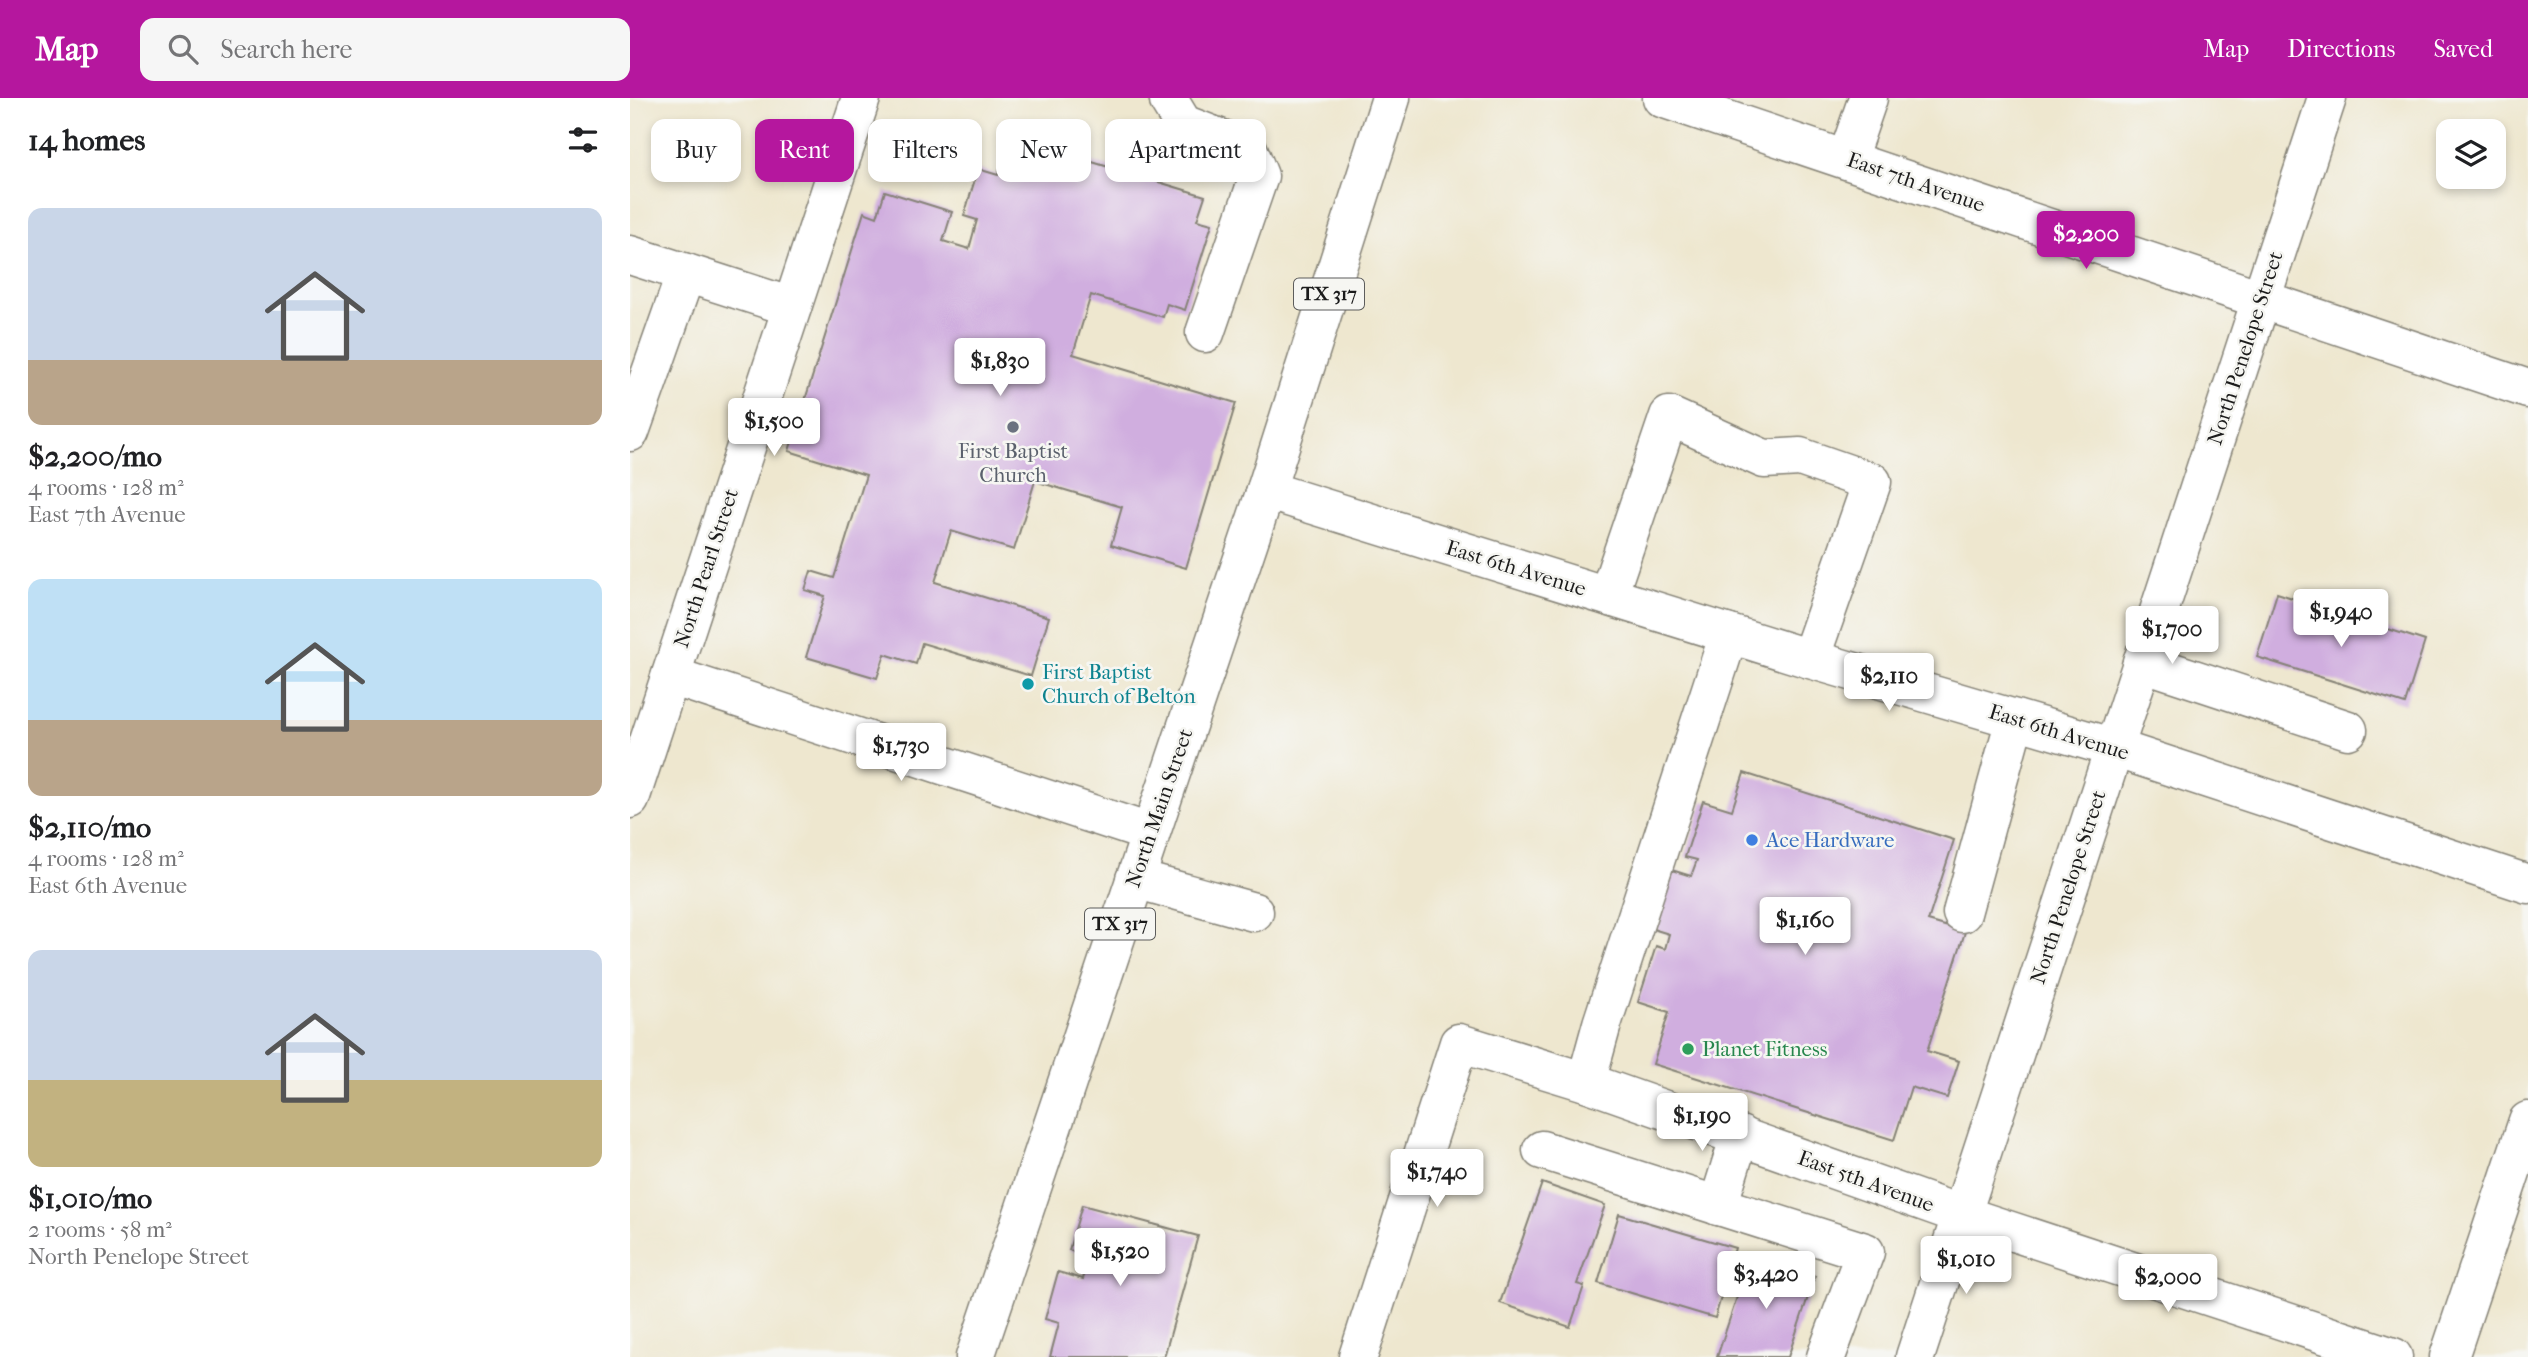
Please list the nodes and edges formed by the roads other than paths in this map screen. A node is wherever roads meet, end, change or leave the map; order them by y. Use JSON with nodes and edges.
{"nodes":[{"id":1,"x":861,"y":98,"type":"edge"},
{"id":2,"x":1170,"y":98,"type":"edge"},
{"id":3,"x":1391,"y":98,"type":"edge"},
{"id":4,"x":1662,"y":98,"type":"edge"},
{"id":5,"x":1868,"y":98,"type":"edge"},
{"id":6,"x":2327,"y":98,"type":"edge"},
{"id":7,"x":1847,"y":159,"type":"junction"},
{"id":8,"x":630,"y":255,"type":"edge"},
{"id":9,"x":686,"y":273,"type":"junction"},
{"id":10,"x":2261,"y":299,"type":"junction"},
{"id":11,"x":792,"y":307,"type":"junction"},
{"id":12,"x":1205,"y":333,"type":"dead end"},
{"id":13,"x":2528,"y":389,"type":"edge"},
{"id":14,"x":630,"y":432,"type":"edge"},
{"id":15,"x":1266,"y":490,"type":"junction"},
{"id":16,"x":1608,"y":596,"type":"junction"},
{"id":17,"x":1729,"y":634,"type":"junction"},
{"id":18,"x":1810,"y":659,"type":"junction"},
{"id":19,"x":2142,"y":662,"type":"junction"},
{"id":20,"x":671,"y":676,"type":"junction"},
{"id":21,"x":2015,"y":719,"type":"junction"},
{"id":22,"x":2348,"y":730,"type":"dead end"},
{"id":23,"x":2113,"y":748,"type":"junction"},
{"id":24,"x":630,"y":799,"type":"edge"},
{"id":25,"x":1150,"y":834,"type":"junction"},
{"id":26,"x":1135,"y":879,"type":"junction"},
{"id":27,"x":2528,"y":884,"type":"edge"},
{"id":28,"x":1254,"y":912,"type":"dead end"},
{"id":29,"x":1962,"y":913,"type":"dead end"},
{"id":30,"x":1586,"y":1082,"type":"junction"},
{"id":31,"x":2528,"y":1121,"type":"edge"},
{"id":32,"x":1740,"y":1135,"type":"junction"},
{"id":33,"x":1542,"y":1150,"type":"dead end"},
{"id":34,"x":1718,"y":1206,"type":"junction"},
{"id":35,"x":1962,"y":1215,"type":"junction"},
{"id":36,"x":975,"y":1357,"type":"edge"},
{"id":37,"x":1358,"y":1357,"type":"edge"},
{"id":38,"x":1826,"y":1357,"type":"edge"},
{"id":39,"x":1915,"y":1357,"type":"edge"},
{"id":40,"x":2393,"y":1357,"type":"edge"},
{"id":41,"x":2449,"y":1357,"type":"edge"}],
"edges":[{"from":1,"to":11,"type":"street","name":"North Pearl Street"},
{"from":2,"to":12,"type":"street"},
{"from":3,"to":15,"type":"street","name":"North Main Street","number":"TX 317"},
{"from":4,"to":7,"type":"street","name":"East 7th Avenue"},
{"from":5,"to":7,"type":"street"},
{"from":6,"to":10,"type":"street","name":"North Penelope Street"},
{"from":7,"to":10,"type":"street","name":"East 7th Avenue"},
{"from":8,"to":9,"type":"street"},
{"from":9,"to":11,"type":"street"},
{"from":9,"to":14,"type":"street"},
{"from":10,"to":13,"type":"street","name":"East 7th Avenue"},
{"from":10,"to":19,"type":"street","name":"North Penelope Street"},
{"from":11,"to":20,"type":"street","name":"North Pearl Street"},
{"from":15,"to":16,"type":"street","name":"East 6th Avenue"},
{"from":15,"to":25,"type":"street","name":"North Main Street","number":"TX 317"},
{"from":16,"to":17,"type":"street","name":"East 6th Avenue"},
{"from":16,"to":18,"type":"street"},
{"from":17,"to":18,"type":"street","name":"East 6th Avenue"},
{"from":17,"to":30,"type":"street"},
{"from":18,"to":21,"type":"street","name":"East 6th Avenue"},
{"from":19,"to":22,"type":"street"},
{"from":19,"to":23,"type":"street","name":"North Penelope Street"},
{"from":20,"to":24,"type":"street","name":"North Pearl Street"},
{"from":20,"to":25,"type":"street"},
{"from":21,"to":23,"type":"street","name":"East 6th Avenue"},
{"from":21,"to":29,"type":"street"},
{"from":23,"to":27,"type":"street","name":"East 6th Avenue"},
{"from":23,"to":35,"type":"street","name":"North Penelope Street"},
{"from":25,"to":26,"type":"street","name":"North Main Street","number":"TX 317"},
{"from":26,"to":28,"type":"street"},
{"from":26,"to":36,"type":"street","name":"North Main Street","number":"TX 317"},
{"from":30,"to":32,"type":"street","name":"East 5th Avenue"},
{"from":30,"to":37,"type":"street","name":"East 5th Avenue"},
{"from":31,"to":41,"type":"street"},
{"from":32,"to":34,"type":"street"},
{"from":32,"to":35,"type":"street","name":"East 5th Avenue"},
{"from":33,"to":34,"type":"street"},
{"from":34,"to":38,"type":"street"},
{"from":35,"to":39,"type":"street","name":"North Penelope Street"},
{"from":35,"to":40,"type":"street","name":"East 5th Avenue"}]}
